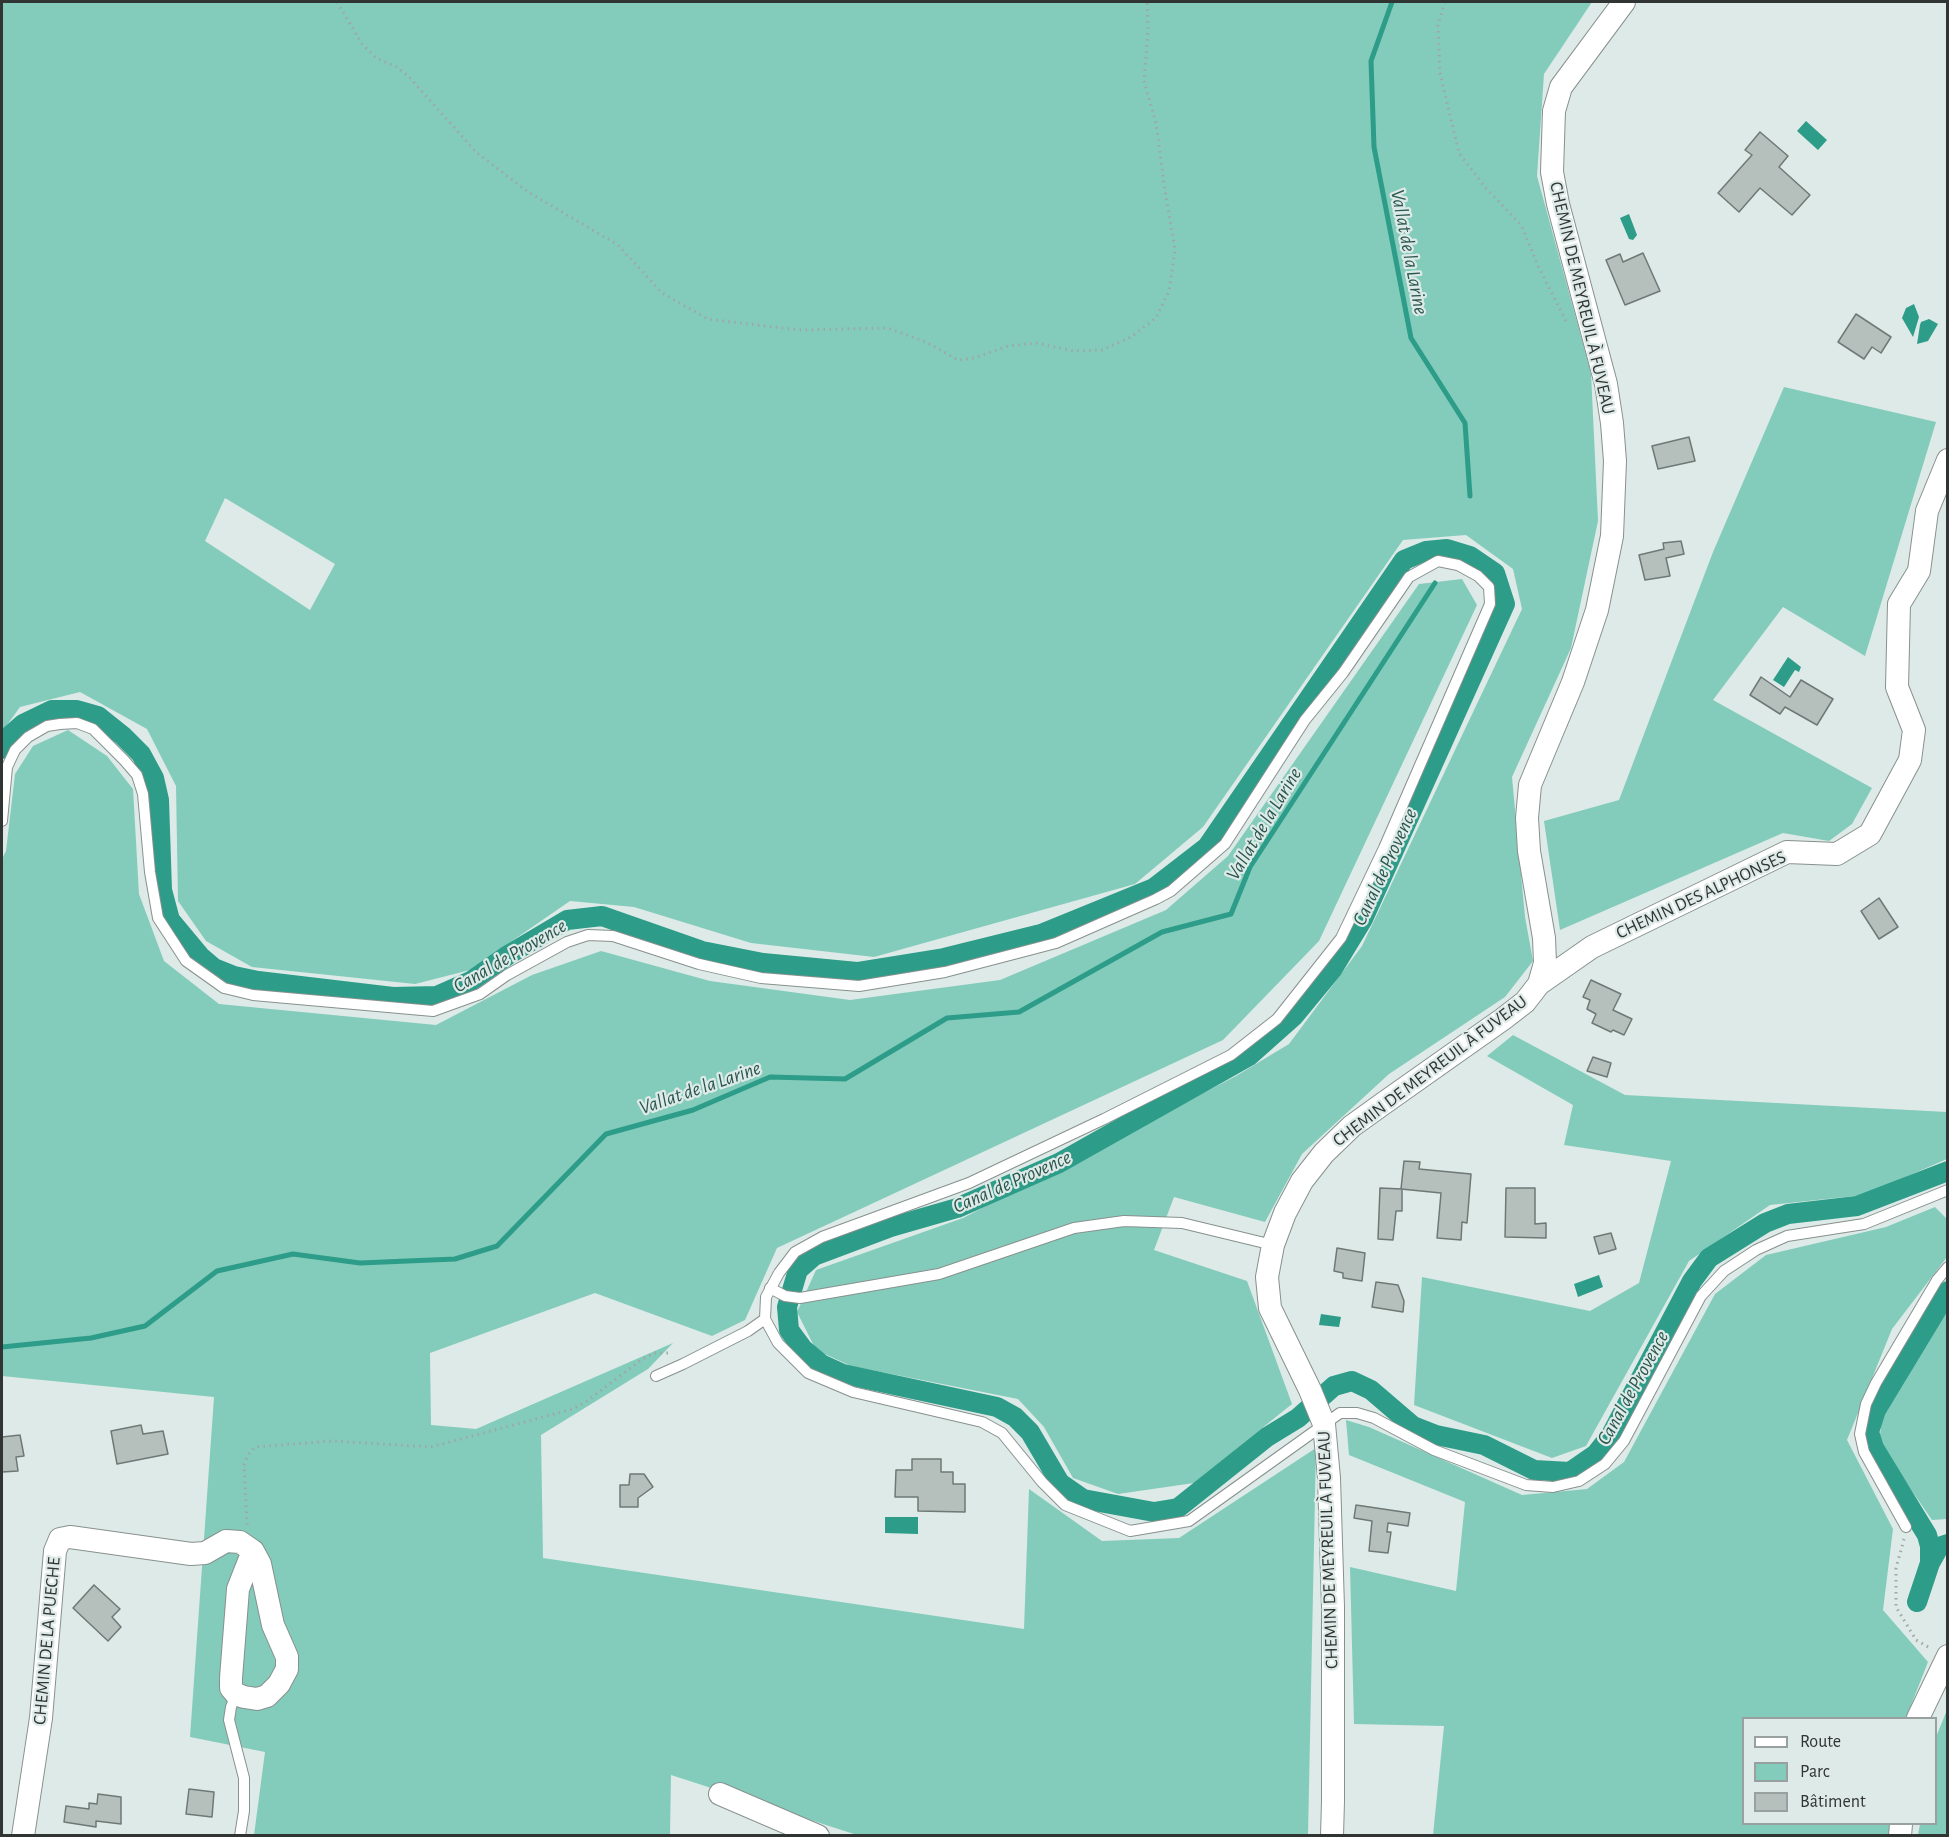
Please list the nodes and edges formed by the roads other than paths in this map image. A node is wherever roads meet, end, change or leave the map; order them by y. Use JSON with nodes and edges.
{"nodes":[{"id":1,"x":1624,"y":2,"type":"edge"},
{"id":2,"x":1947,"y":460,"type":"edge"},
{"id":3,"x":2,"y":821,"type":"edge"},
{"id":4,"x":1539,"y":984,"type":"junction"},
{"id":5,"x":1947,"y":1190,"type":"edge"},
{"id":6,"x":1273,"y":1245,"type":"junction"},
{"id":7,"x":1947,"y":1267,"type":"edge"},
{"id":8,"x":770,"y":1288,"type":"junction"},
{"id":9,"x":765,"y":1319,"type":"junction"},
{"id":10,"x":656,"y":1376,"type":"dead end"},
{"id":11,"x":1324,"y":1424,"type":"junction"},
{"id":12,"x":1906,"y":1527,"type":"road end"},
{"id":13,"x":247,"y":1546,"type":"junction"},
{"id":14,"x":1947,"y":1657,"type":"edge"},
{"id":15,"x":236,"y":1694,"type":"junction"},
{"id":16,"x":1919,"y":1717,"type":"edge"},
{"id":17,"x":720,"y":1794,"type":"dead end"},
{"id":18,"x":23,"y":1836,"type":"edge"},
{"id":19,"x":240,"y":1836,"type":"edge"},
{"id":20,"x":818,"y":1836,"type":"edge"},
{"id":21,"x":1332,"y":1836,"type":"edge"}],
"edges":[{"from":1,"to":4,"type":"street","name":"CHEMIN DE MEYREUIL À FUVEAU"},
{"from":2,"to":4,"type":"street","name":"CHEMIN DES ALPHONSES"},
{"from":3,"to":8,"type":"lane"},
{"from":4,"to":6,"type":"street","name":"CHEMIN DE MEYREUIL À FUVEAU"},
{"from":5,"to":11,"type":"lane"},
{"from":6,"to":8,"type":"lane"},
{"from":6,"to":11,"type":"street","name":"CHEMIN DE MEYREUIL À FUVEAU"},
{"from":7,"to":12,"type":"lane"},
{"from":8,"to":9,"type":"lane"},
{"from":9,"to":10,"type":"lane"},
{"from":9,"to":11,"type":"lane"},
{"from":11,"to":21,"type":"street","name":"CHEMIN DE MEYREUIL À FUVEAU"},
{"from":13,"to":15,"type":"street"},
{"from":13,"to":15,"type":"street"},
{"from":13,"to":18,"type":"street","name":"CHEMIN DE LA PUECHE"},
{"from":14,"to":16,"type":"street"},
{"from":15,"to":19,"type":"lane"},
{"from":17,"to":20,"type":"street"}]}
